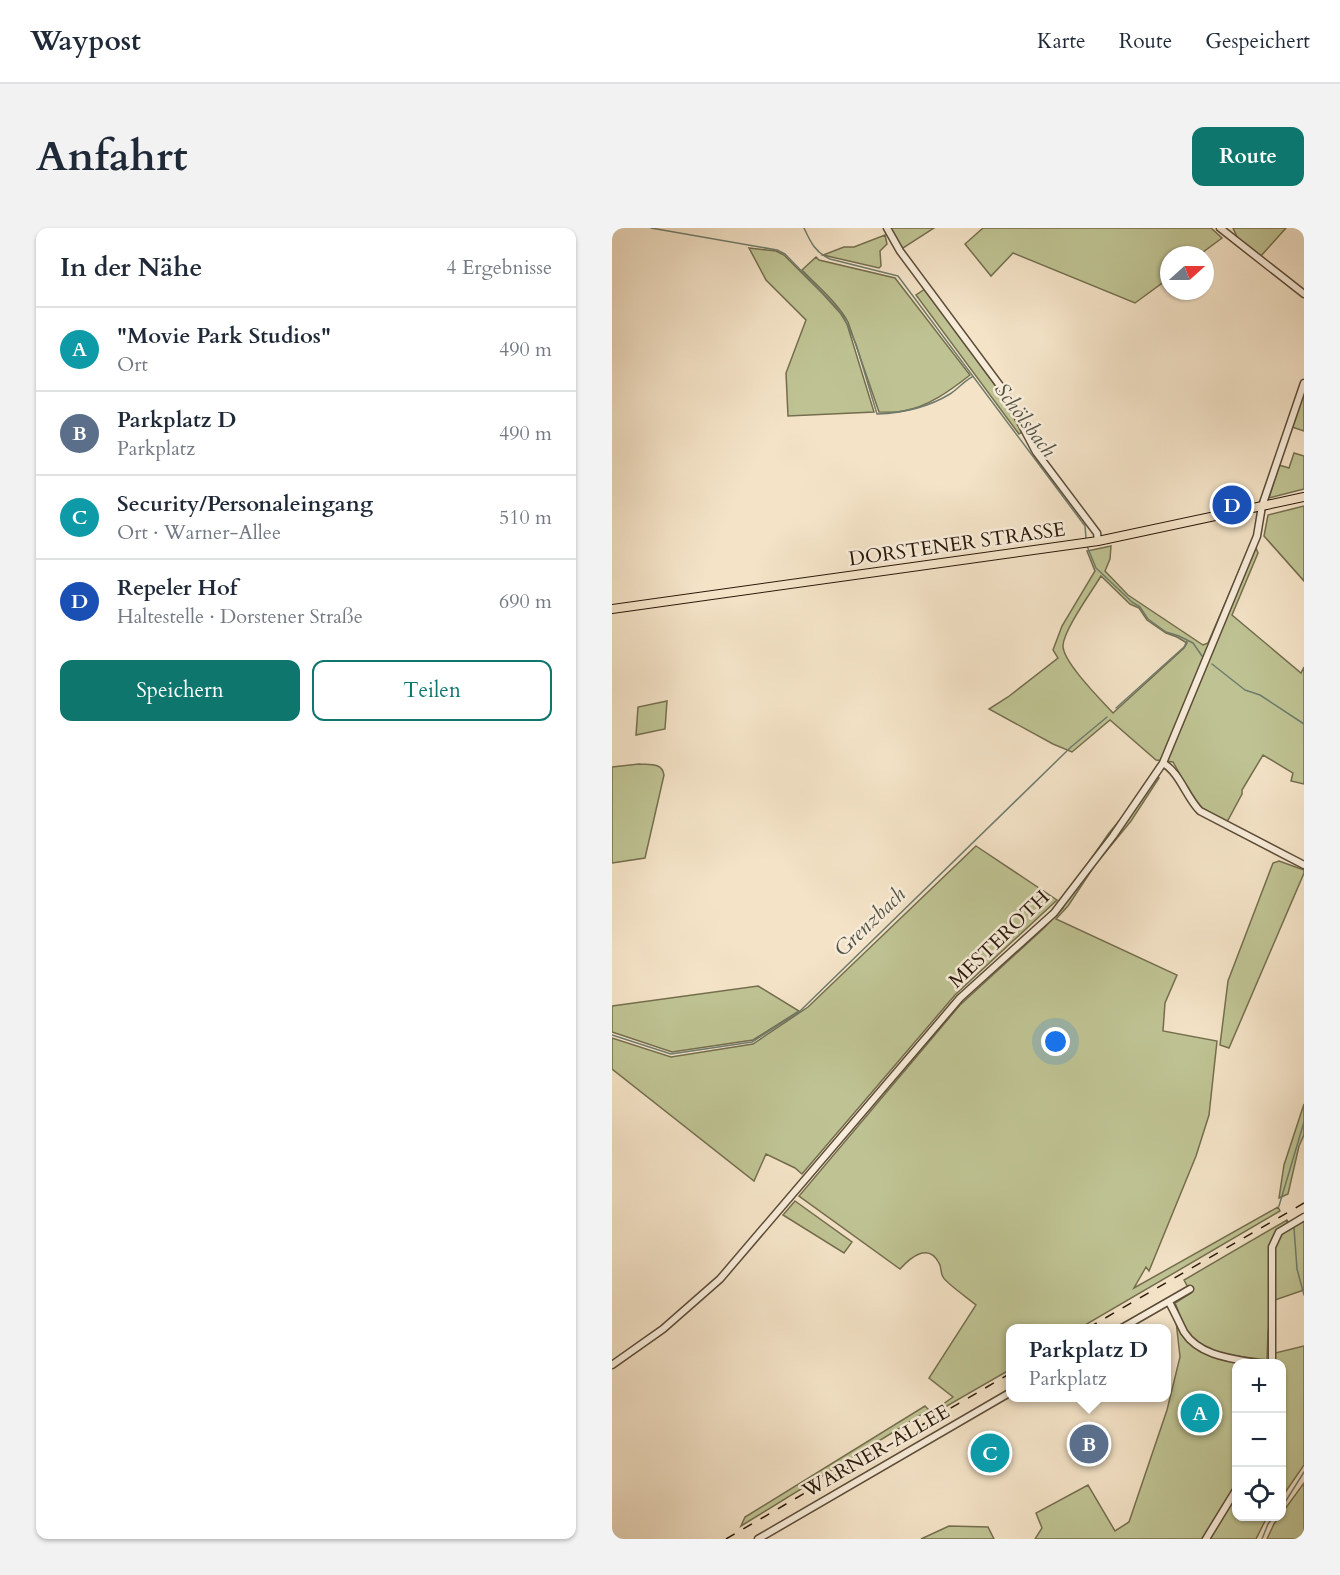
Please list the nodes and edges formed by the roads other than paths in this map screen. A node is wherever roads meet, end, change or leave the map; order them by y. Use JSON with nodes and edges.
{"nodes":[{"id":1,"x":887,"y":228,"type":"edge"},
{"id":2,"x":1220,"y":228,"type":"edge"},
{"id":3,"x":1228,"y":230,"type":"edge"},
{"id":4,"x":1304,"y":294,"type":"edge"},
{"id":5,"x":1304,"y":383,"type":"edge"},
{"id":6,"x":1304,"y":497,"type":"edge"},
{"id":7,"x":1263,"y":506,"type":"junction"},
{"id":8,"x":1091,"y":542,"type":"junction"},
{"id":9,"x":612,"y":609,"type":"edge"},
{"id":10,"x":1163,"y":763,"type":"junction"},
{"id":11,"x":1304,"y":865,"type":"edge"},
{"id":12,"x":1304,"y":1217,"type":"edge"},
{"id":13,"x":1190,"y":1289,"type":"dead end"},
{"id":14,"x":1169,"y":1302,"type":"junction"},
{"id":15,"x":1131,"y":1324,"type":"edge"},
{"id":16,"x":1234,"y":1359,"type":"edge"},
{"id":17,"x":1272,"y":1359,"type":"edge"},
{"id":18,"x":612,"y":1365,"type":"edge"},
{"id":19,"x":1006,"y":1395,"type":"edge"},
{"id":20,"x":1232,"y":1497,"type":"edge"},
{"id":21,"x":758,"y":1539,"type":"edge"},
{"id":22,"x":1206,"y":1539,"type":"edge"}],
"edges":[{"from":1,"to":8,"type":"street"},
{"from":2,"to":3,"type":"street"},
{"from":3,"to":4,"type":"street"},
{"from":5,"to":7,"type":"street","name":"MESTEROTH"},
{"from":6,"to":7,"type":"main road","name":"DORSTENER STRASSE"},
{"from":7,"to":8,"type":"main road","name":"DORSTENER STRASSE"},
{"from":7,"to":10,"type":"street","name":"MESTEROTH"},
{"from":8,"to":9,"type":"main road","name":"DORSTENER STRASSE"},
{"from":10,"to":11,"type":"street"},
{"from":10,"to":18,"type":"street","name":"MESTEROTH"},
{"from":12,"to":17,"type":"street"},
{"from":13,"to":14,"type":"street"},
{"from":14,"to":15,"type":"street"},
{"from":14,"to":16,"type":"street"},
{"from":19,"to":21,"type":"street","name":"WARNER-ALLEE"},
{"from":20,"to":22,"type":"street"}]}
